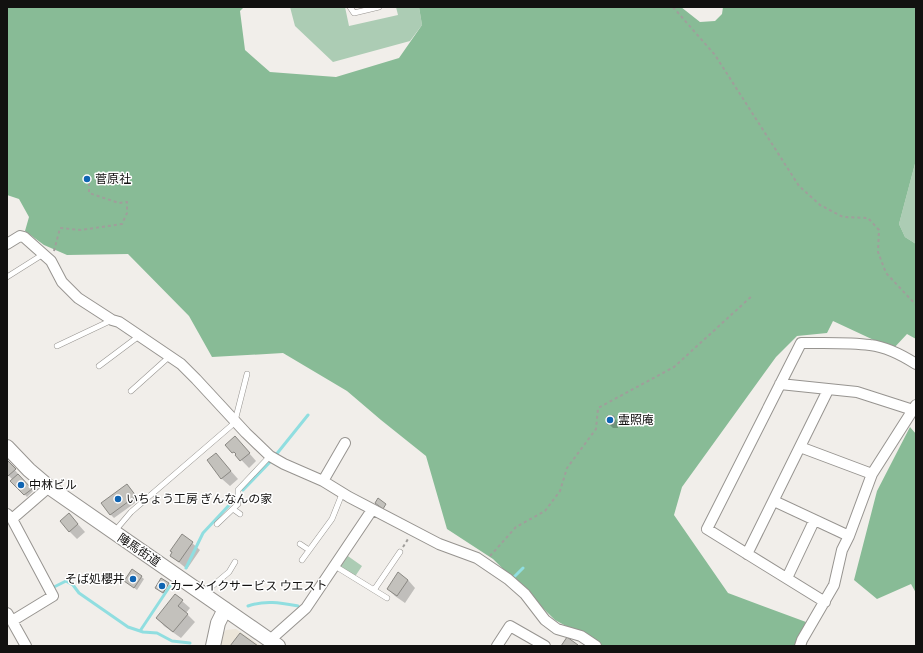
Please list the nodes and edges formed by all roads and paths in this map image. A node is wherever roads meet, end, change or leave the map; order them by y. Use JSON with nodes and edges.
{"nodes":[{"id":1,"x":350,"y":7,"type":"edge"},
{"id":2,"x":379,"y":7,"type":"edge"},
{"id":3,"x":673,"y":7,"type":"edge"},
{"id":4,"x":89,"y":184,"type":"dead end"},
{"id":5,"x":7,"y":244,"type":"edge"},
{"id":6,"x":55,"y":247,"type":"dead end"},
{"id":7,"x":42,"y":254,"type":"junction"},
{"id":8,"x":7,"y":277,"type":"edge"},
{"id":9,"x":754,"y":295,"type":"dead end"},
{"id":10,"x":916,"y":305,"type":"edge"},
{"id":11,"x":112,"y":320,"type":"junction"},
{"id":12,"x":139,"y":336,"type":"junction"},
{"id":13,"x":57,"y":346,"type":"dead end"},
{"id":14,"x":170,"y":356,"type":"junction"},
{"id":15,"x":916,"y":364,"type":"edge"},
{"id":16,"x":99,"y":366,"type":"dead end"},
{"id":17,"x":247,"y":374,"type":"dead end"},
{"id":18,"x":780,"y":384,"type":"junction"},
{"id":19,"x":828,"y":390,"type":"junction"},
{"id":20,"x":131,"y":392,"type":"dead end"},
{"id":21,"x":914,"y":407,"type":"edge"},
{"id":22,"x":235,"y":421,"type":"junction"},
{"id":23,"x":345,"y":443,"type":"dead end"},
{"id":24,"x":800,"y":446,"type":"junction"},
{"id":25,"x":7,"y":447,"type":"edge"},
{"id":26,"x":270,"y":456,"type":"junction"},
{"id":27,"x":872,"y":474,"type":"junction"},
{"id":28,"x":323,"y":481,"type":"junction"},
{"id":29,"x":49,"y":487,"type":"junction"},
{"id":30,"x":342,"y":494,"type":"junction"},
{"id":31,"x":774,"y":501,"type":"junction"},
{"id":32,"x":233,"y":509,"type":"junction"},
{"id":33,"x":372,"y":510,"type":"junction"},
{"id":34,"x":240,"y":514,"type":"dead end"},
{"id":35,"x":9,"y":517,"type":"edge"},
{"id":36,"x":814,"y":521,"type":"junction"},
{"id":37,"x":217,"y":524,"type":"dead end"},
{"id":38,"x":113,"y":533,"type":"junction"},
{"id":39,"x":412,"y":534,"type":"dead end"},
{"id":40,"x":849,"y":536,"type":"junction"},
{"id":41,"x":300,"y":544,"type":"dead end"},
{"id":42,"x":309,"y":550,"type":"junction"},
{"id":43,"x":400,"y":552,"type":"joint"},
{"id":44,"x":747,"y":554,"type":"junction"},
{"id":45,"x":302,"y":560,"type":"dead end"},
{"id":46,"x":236,"y":562,"type":"dead end"},
{"id":47,"x":484,"y":563,"type":"junction"},
{"id":48,"x":335,"y":566,"type":"junction"},
{"id":49,"x":787,"y":578,"type":"junction"},
{"id":50,"x":374,"y":590,"type":"junction"},
{"id":51,"x":203,"y":593,"type":"junction"},
{"id":52,"x":387,"y":598,"type":"dead end"},
{"id":53,"x":825,"y":602,"type":"junction"},
{"id":54,"x":225,"y":609,"type":"junction"},
{"id":55,"x":9,"y":617,"type":"edge"},
{"id":56,"x":274,"y":643,"type":"edge"},
{"id":57,"x":590,"y":644,"type":"edge"},
{"id":58,"x":26,"y":646,"type":"edge"},
{"id":59,"x":213,"y":646,"type":"edge"},
{"id":60,"x":497,"y":646,"type":"edge"},
{"id":61,"x":545,"y":646,"type":"edge"},
{"id":62,"x":800,"y":646,"type":"edge"}],
"edges":[{"from":1,"to":2,"type":"lane"},
{"from":3,"to":10,"type":"path"},
{"from":4,"to":6,"type":"path"},
{"from":5,"to":7,"type":"street"},
{"from":7,"to":8,"type":"lane"},
{"from":7,"to":11,"type":"street"},
{"from":9,"to":47,"type":"path"},
{"from":11,"to":12,"type":"street"},
{"from":11,"to":13,"type":"lane"},
{"from":12,"to":14,"type":"street"},
{"from":12,"to":16,"type":"lane"},
{"from":14,"to":20,"type":"lane"},
{"from":14,"to":22,"type":"street"},
{"from":15,"to":18,"type":"street"},
{"from":17,"to":22,"type":"lane"},
{"from":18,"to":19,"type":"street"},
{"from":18,"to":44,"type":"street"},
{"from":19,"to":21,"type":"street"},
{"from":19,"to":24,"type":"street"},
{"from":21,"to":27,"type":"street"},
{"from":22,"to":26,"type":"street"},
{"from":22,"to":38,"type":"lane"},
{"from":23,"to":28,"type":"street"},
{"from":24,"to":27,"type":"street"},
{"from":24,"to":31,"type":"street"},
{"from":25,"to":29,"type":"main road","name":"陣馬街道"},
{"from":26,"to":28,"type":"street"},
{"from":26,"to":32,"type":"lane"},
{"from":27,"to":40,"type":"street"},
{"from":28,"to":30,"type":"street"},
{"from":29,"to":35,"type":"street"},
{"from":29,"to":38,"type":"main road","name":"陣馬街道"},
{"from":30,"to":33,"type":"street"},
{"from":30,"to":42,"type":"lane"},
{"from":31,"to":36,"type":"street"},
{"from":31,"to":44,"type":"street"},
{"from":32,"to":34,"type":"lane"},
{"from":32,"to":37,"type":"lane"},
{"from":33,"to":47,"type":"street"},
{"from":33,"to":48,"type":"street"},
{"from":35,"to":55,"type":"street"},
{"from":36,"to":40,"type":"street"},
{"from":36,"to":49,"type":"street"},
{"from":38,"to":51,"type":"main road","name":"陣馬街道"},
{"from":39,"to":43,"type":"path"},
{"from":40,"to":53,"type":"street"},
{"from":41,"to":42,"type":"lane"},
{"from":42,"to":45,"type":"lane"},
{"from":43,"to":50,"type":"lane"},
{"from":44,"to":49,"type":"street"},
{"from":46,"to":51,"type":"lane"},
{"from":47,"to":57,"type":"street"},
{"from":48,"to":50,"type":"lane"},
{"from":48,"to":56,"type":"street"},
{"from":49,"to":53,"type":"street"},
{"from":50,"to":52,"type":"lane"},
{"from":51,"to":54,"type":"main road","name":"陣馬街道"},
{"from":53,"to":62,"type":"street"},
{"from":54,"to":56,"type":"main road","name":"陣馬街道"},
{"from":54,"to":59,"type":"main road"},
{"from":55,"to":58,"type":"street"},
{"from":60,"to":61,"type":"street"}]}
